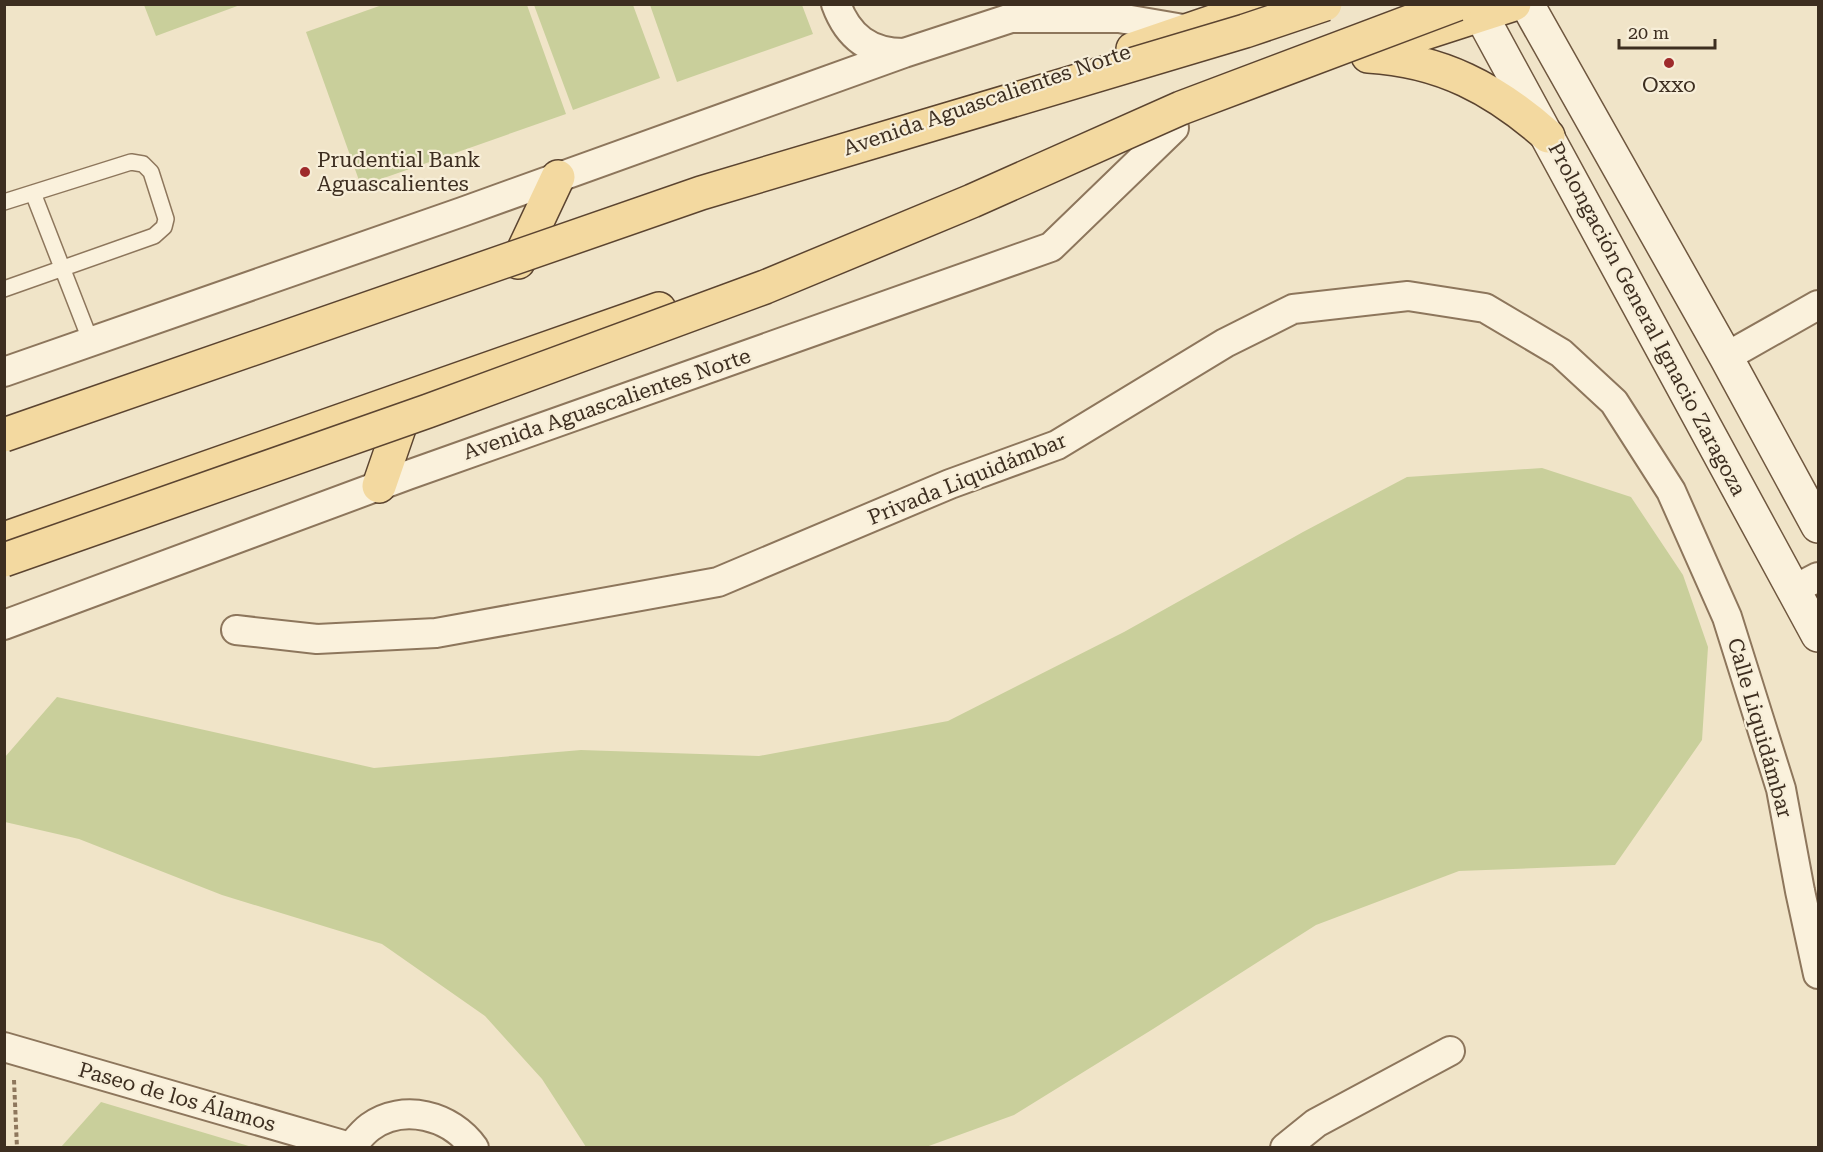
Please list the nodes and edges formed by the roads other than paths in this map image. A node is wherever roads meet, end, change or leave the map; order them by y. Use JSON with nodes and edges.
{"nodes":[{"id":1,"x":1265,"y":4,"type":"edge"},
{"id":2,"x":1325,"y":4,"type":"edge"},
{"id":3,"x":1514,"y":4,"type":"edge"},
{"id":4,"x":1527,"y":4,"type":"edge"},
{"id":5,"x":837,"y":7,"type":"edge"},
{"id":6,"x":1471,"y":8,"type":"edge"},
{"id":7,"x":1189,"y":30,"type":"junction"},
{"id":8,"x":904,"y":53,"type":"junction"},
{"id":9,"x":1354,"y":56,"type":"junction"},
{"id":10,"x":812,"y":87,"type":"junction"},
{"id":11,"x":1174,"y":128,"type":"junction"},
{"id":12,"x":1548,"y":136,"type":"junction"},
{"id":13,"x":558,"y":177,"type":"junction"},
{"id":14,"x":33,"y":193,"type":"junction"},
{"id":15,"x":4,"y":202,"type":"edge"},
{"id":16,"x":518,"y":262,"type":"junction"},
{"id":17,"x":62,"y":268,"type":"junction"},
{"id":18,"x":4,"y":289,"type":"edge"},
{"id":19,"x":1818,"y":305,"type":"edge"},
{"id":20,"x":91,"y":342,"type":"junction"},
{"id":21,"x":1726,"y":357,"type":"junction"},
{"id":22,"x":4,"y":372,"type":"edge"},
{"id":23,"x":409,"y":397,"type":"junction"},
{"id":24,"x":4,"y":435,"type":"edge"},
{"id":25,"x":4,"y":447,"type":"edge"},
{"id":26,"x":379,"y":486,"type":"junction"},
{"id":27,"x":1671,"y":491,"type":"joint"},
{"id":28,"x":1818,"y":526,"type":"edge"},
{"id":29,"x":4,"y":539,"type":"edge"},
{"id":30,"x":4,"y":560,"type":"edge"},
{"id":31,"x":1806,"y":583,"type":"edge"},
{"id":32,"x":4,"y":625,"type":"edge"},
{"id":33,"x":1817,"y":629,"type":"edge"},
{"id":34,"x":236,"y":630,"type":"dead end"},
{"id":35,"x":1818,"y":974,"type":"edge"},
{"id":36,"x":8,"y":1048,"type":"edge"},
{"id":37,"x":1450,"y":1051,"type":"dead end"},
{"id":38,"x":350,"y":1147,"type":"edge"},
{"id":39,"x":474,"y":1148,"type":"edge"},
{"id":40,"x":1284,"y":1148,"type":"edge"}],
"edges":[{"from":1,"to":7,"type":"main road","name":"Avenida Aguascalientes Norte"},
{"from":2,"to":24,"type":"main road","bridge":true},
{"from":3,"to":6,"type":"main road","name":"Avenida Aguascalientes Norte"},
{"from":4,"to":21,"type":"street"},
{"from":5,"to":8,"type":"street"},
{"from":5,"to":10,"type":"street"},
{"from":6,"to":9,"type":"main road","name":"Avenida Aguascalientes Norte"},
{"from":6,"to":12,"type":"street","name":"Prolongación General Ignacio Zaragoza"},
{"from":6,"to":30,"type":"main road","bridge":true},
{"from":7,"to":8,"type":"street","name":"Avenida Aguascalientes Norte"},
{"from":7,"to":16,"type":"main road","name":"Avenida Aguascalientes Norte"},
{"from":8,"to":10,"type":"street","name":"Avenida Aguascalientes Norte"},
{"from":9,"to":11,"type":"main road","name":"Avenida Aguascalientes Norte"},
{"from":9,"to":12,"type":"main road"},
{"from":10,"to":13,"type":"street","name":"Avenida Aguascalientes Norte"},
{"from":11,"to":23,"type":"main road","name":"Avenida Aguascalientes Norte"},
{"from":11,"to":26,"type":"street","name":"Avenida Aguascalientes Norte"},
{"from":12,"to":31,"type":"street","name":"Prolongación General Ignacio Zaragoza"},
{"from":13,"to":16,"type":"main road"},
{"from":13,"to":20,"type":"street","name":"Avenida Aguascalientes Norte"},
{"from":14,"to":15,"type":"lane"},
{"from":14,"to":17,"type":"lane"},
{"from":14,"to":17,"type":"lane"},
{"from":16,"to":25,"type":"main road","name":"Avenida Aguascalientes Norte"},
{"from":17,"to":18,"type":"lane"},
{"from":17,"to":20,"type":"lane"},
{"from":19,"to":21,"type":"street"},
{"from":20,"to":22,"type":"street","name":"Avenida Aguascalientes Norte"},
{"from":21,"to":28,"type":"street"},
{"from":23,"to":26,"type":"main road"},
{"from":23,"to":29,"type":"main road","name":"Avenida Aguascalientes Norte"},
{"from":26,"to":32,"type":"street","name":"Avenida Aguascalientes Norte"},
{"from":27,"to":34,"type":"street","name":"Privada Liquidámbar"},
{"from":27,"to":35,"type":"street","name":"Calle Liquidámbar"},
{"from":31,"to":33,"type":"street","name":"Prolongación General Ignacio Zaragoza"},
{"from":36,"to":38,"type":"street","name":"Paseo de los Álamos"},
{"from":37,"to":40,"type":"street"},
{"from":38,"to":39,"type":"street","name":"Paseo de los Álamos"}]}
